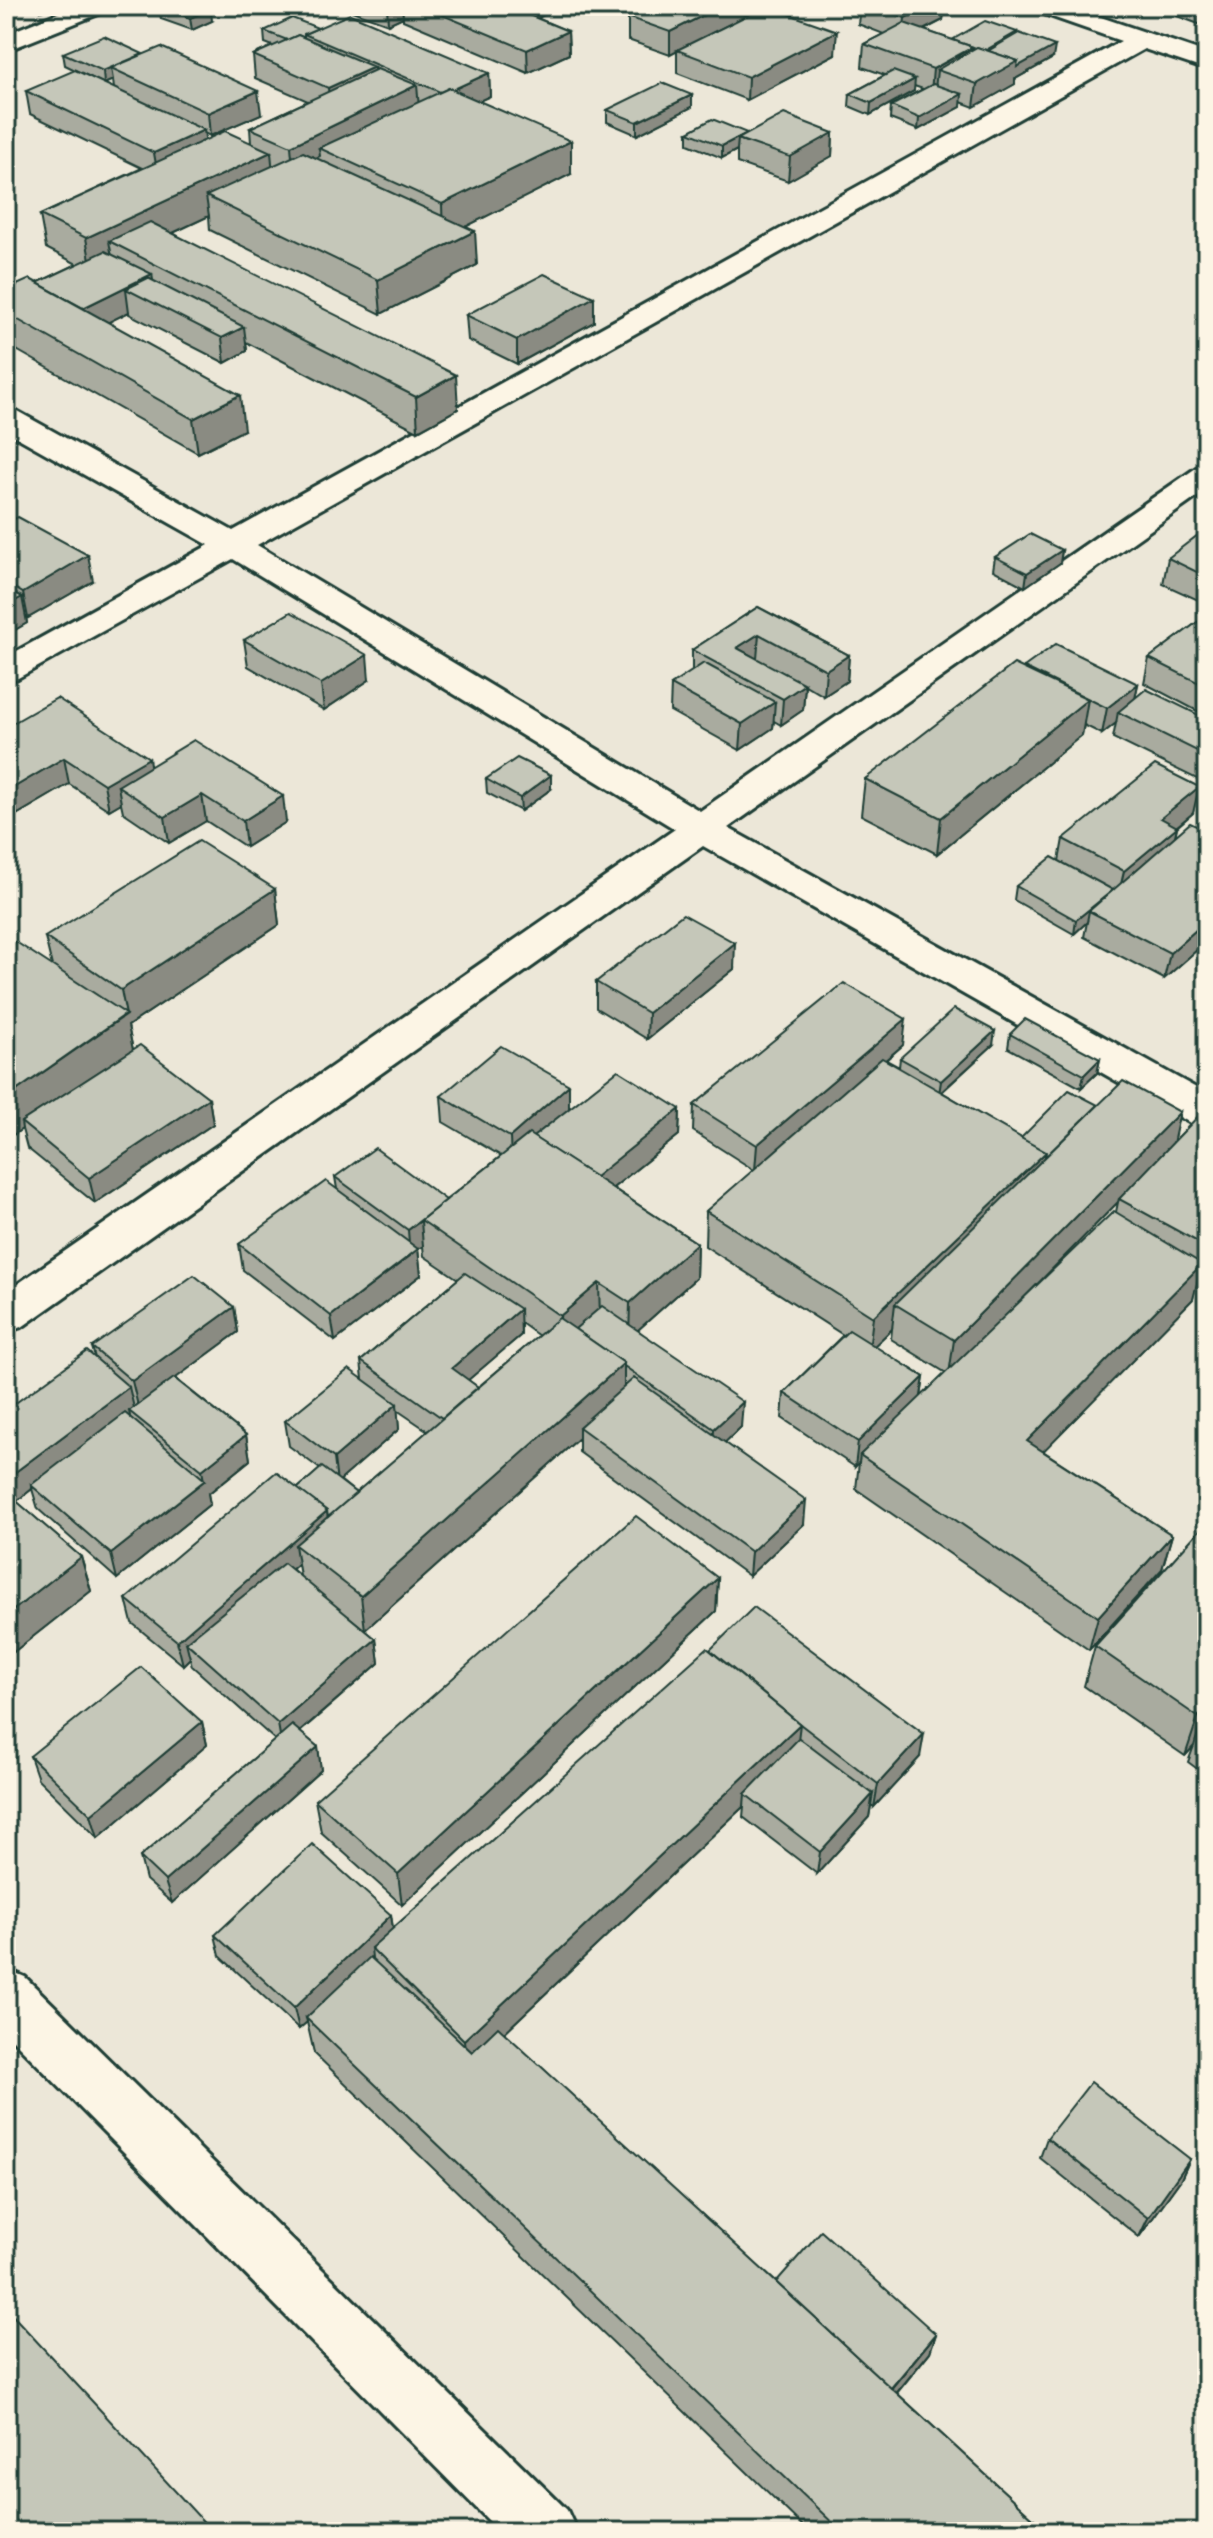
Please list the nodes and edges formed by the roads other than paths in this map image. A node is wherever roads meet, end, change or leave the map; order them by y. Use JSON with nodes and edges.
{"nodes":[{"id":1,"x":97,"y":6,"type":"edge"},
{"id":2,"x":1044,"y":6,"type":"edge"},
{"id":3,"x":1141,"y":40,"type":"junction"},
{"id":4,"x":6,"y":43,"type":"edge"},
{"id":5,"x":1207,"y":62,"type":"edge"},
{"id":6,"x":6,"y":418,"type":"edge"},
{"id":7,"x":1207,"y":475,"type":"edge"},
{"id":8,"x":232,"y":544,"type":"junction"},
{"id":9,"x":6,"y":671,"type":"edge"},
{"id":10,"x":702,"y":829,"type":"junction"},
{"id":11,"x":1207,"y":1113,"type":"edge"},
{"id":12,"x":6,"y":1315,"type":"edge"},
{"id":13,"x":6,"y":1995,"type":"edge"},
{"id":14,"x":545,"y":2532,"type":"edge"}],
"edges":[{"from":1,"to":4,"type":"street"},
{"from":2,"to":3,"type":"street"},
{"from":3,"to":5,"type":"street"},
{"from":3,"to":8,"type":"street"},
{"from":6,"to":8,"type":"street"},
{"from":7,"to":10,"type":"street"},
{"from":8,"to":9,"type":"street"},
{"from":8,"to":10,"type":"street"},
{"from":10,"to":11,"type":"street"},
{"from":10,"to":12,"type":"street"},
{"from":13,"to":14,"type":"street"}]}
